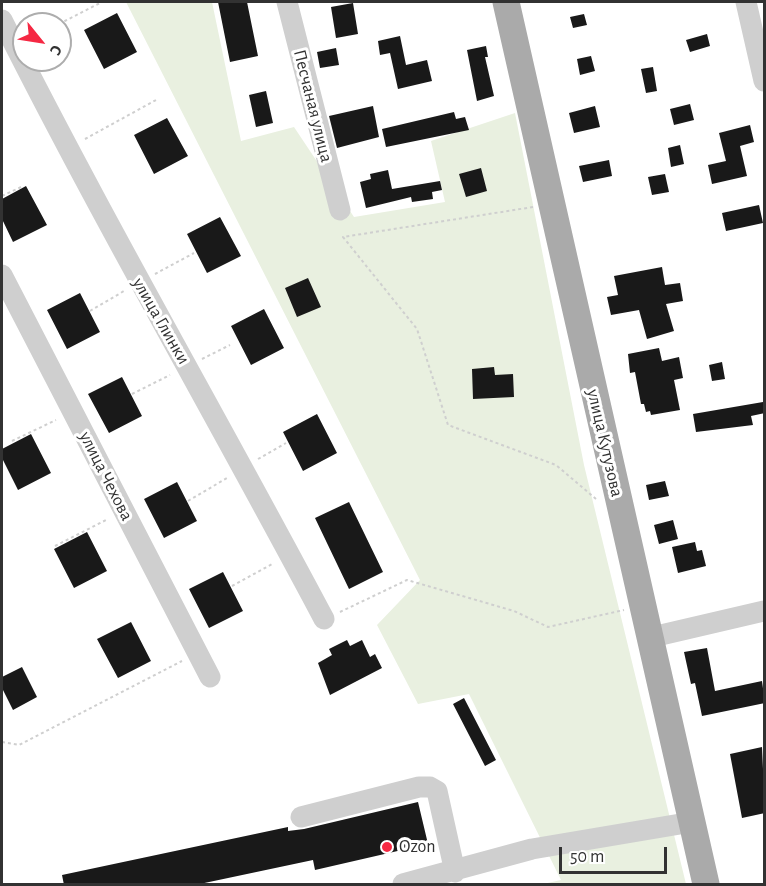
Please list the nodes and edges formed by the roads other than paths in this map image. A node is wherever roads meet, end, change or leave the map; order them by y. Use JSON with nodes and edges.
{"nodes":[{"id":1,"x":287,"y":2,"type":"edge"},
{"id":2,"x":506,"y":2,"type":"edge"},
{"id":3,"x":746,"y":2,"type":"edge"},
{"id":4,"x":2,"y":20,"type":"edge"},
{"id":5,"x":765,"y":81,"type":"edge"},
{"id":6,"x":340,"y":210,"type":"dead end"},
{"id":7,"x":2,"y":276,"type":"edge"},
{"id":8,"x":765,"y":611,"type":"edge"},
{"id":9,"x":324,"y":620,"type":"road end"},
{"id":10,"x":648,"y":638,"type":"junction"},
{"id":11,"x":210,"y":677,"type":"dead end"},
{"id":12,"x":301,"y":817,"type":"dead end"},
{"id":13,"x":692,"y":822,"type":"junction"},
{"id":14,"x":455,"y":872,"type":"junction"},
{"id":15,"x":403,"y":885,"type":"edge"},
{"id":16,"x":706,"y":885,"type":"edge"}],
"edges":[{"from":1,"to":6,"type":"street","name":"Песчаная улица"},
{"from":2,"to":10,"type":"main road","name":"улица Кутузова"},
{"from":3,"to":5,"type":"street"},
{"from":4,"to":9,"type":"street","name":"улица Глинки"},
{"from":7,"to":11,"type":"street","name":"улица Чехова"},
{"from":8,"to":10,"type":"street"},
{"from":10,"to":13,"type":"main road","name":"улица Кутузова"},
{"from":12,"to":14,"type":"street"},
{"from":13,"to":14,"type":"street"},
{"from":13,"to":16,"type":"main road","name":"улица Кутузова"},
{"from":14,"to":15,"type":"street"}]}
